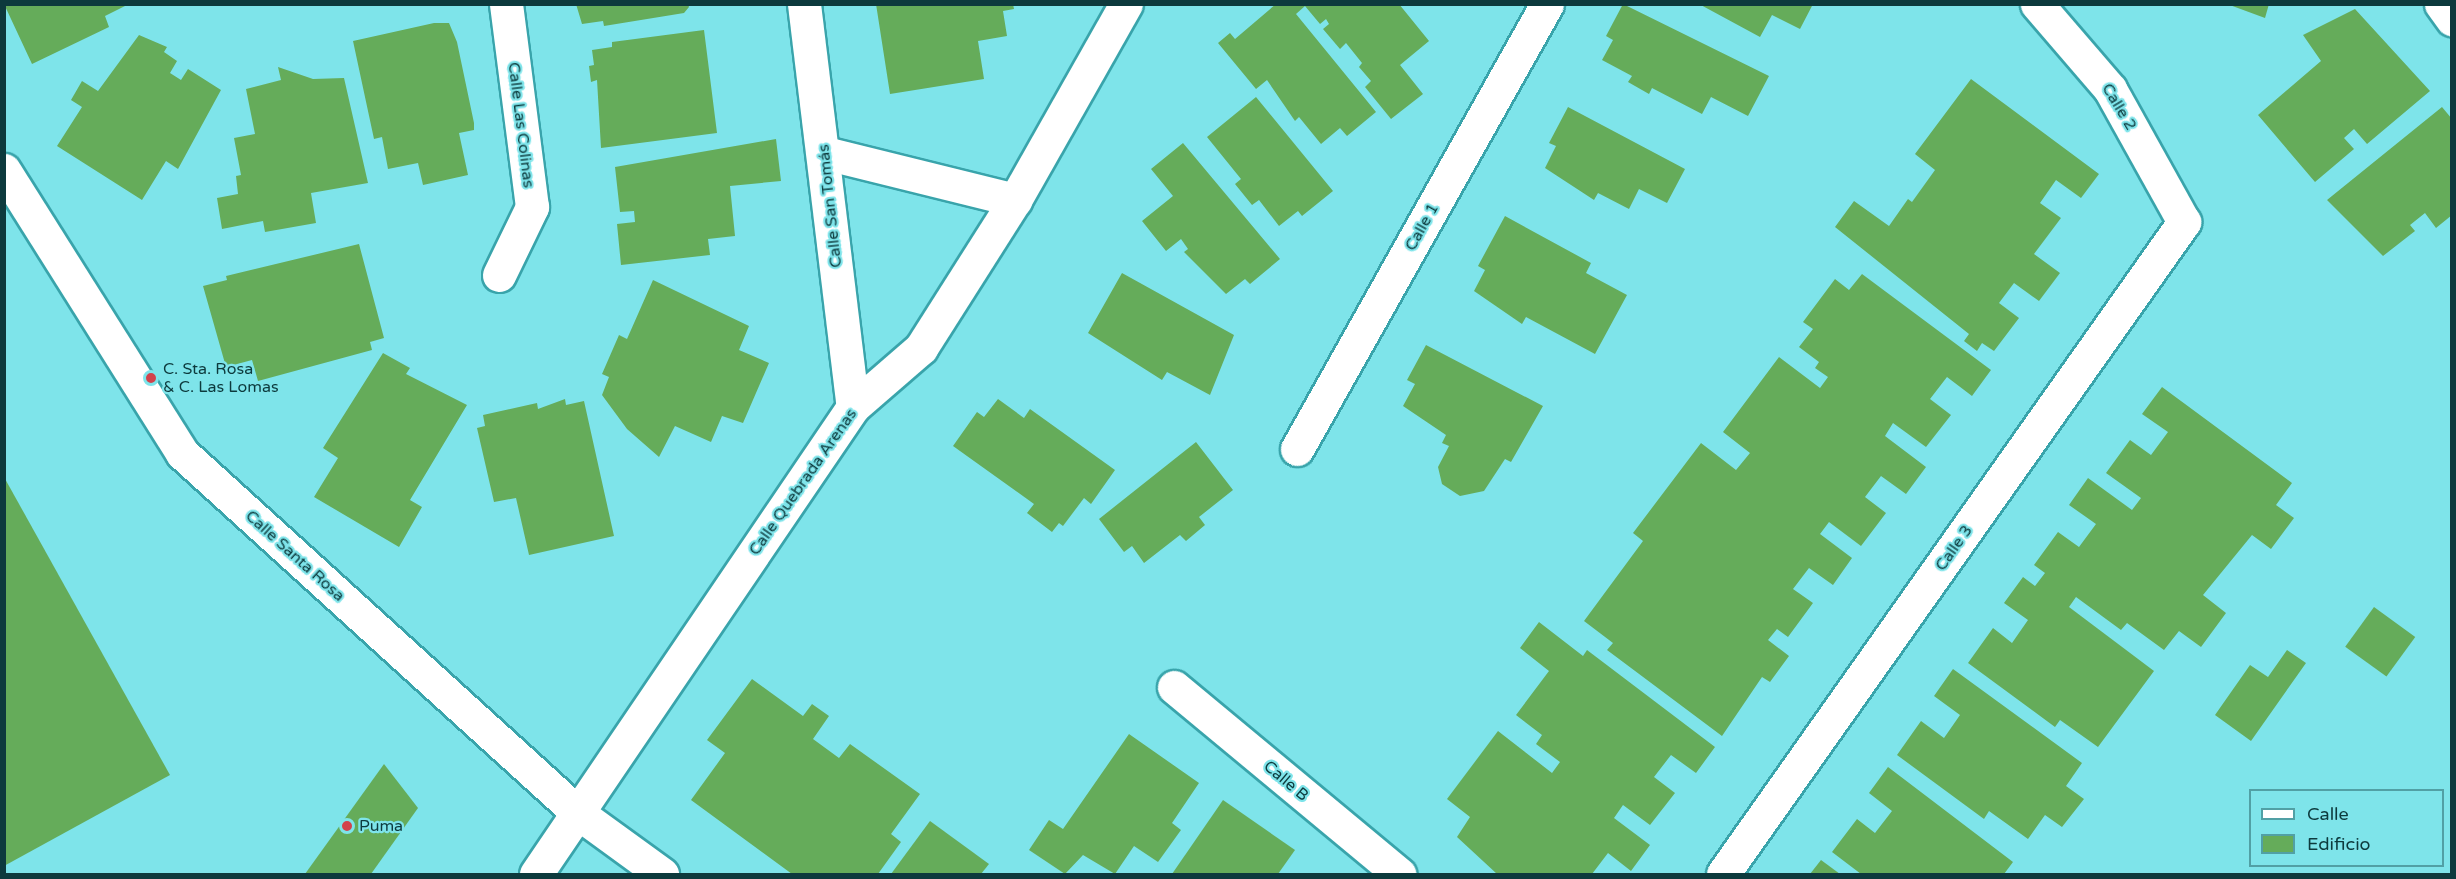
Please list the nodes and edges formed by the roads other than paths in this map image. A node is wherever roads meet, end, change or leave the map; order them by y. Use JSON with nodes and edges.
{"nodes":[{"id":1,"x":506,"y":4,"type":"edge"},
{"id":2,"x":804,"y":4,"type":"edge"},
{"id":3,"x":1126,"y":4,"type":"edge"},
{"id":4,"x":1546,"y":4,"type":"edge"},
{"id":5,"x":2037,"y":4,"type":"edge"},
{"id":6,"x":2441,"y":4,"type":"edge"},
{"id":7,"x":2451,"y":19,"type":"edge"},
{"id":8,"x":825,"y":153,"type":"junction"},
{"id":9,"x":4,"y":170,"type":"edge"},
{"id":10,"x":1015,"y":200,"type":"junction"},
{"id":11,"x":2184,"y":222,"type":"joint"},
{"id":12,"x":500,"y":275,"type":"dead end"},
{"id":13,"x":853,"y":407,"type":"junction"},
{"id":14,"x":1297,"y":449,"type":"dead end"},
{"id":15,"x":1174,"y":687,"type":"dead end"},
{"id":16,"x":578,"y":813,"type":"junction"},
{"id":17,"x":536,"y":874,"type":"edge"},
{"id":18,"x":662,"y":874,"type":"edge"},
{"id":19,"x":1399,"y":874,"type":"edge"},
{"id":20,"x":1723,"y":874,"type":"edge"}],
"edges":[{"from":1,"to":12,"type":"street","name":"Calle Las Colinas"},
{"from":2,"to":8,"type":"street","name":"Calle San Tomás"},
{"from":3,"to":10,"type":"street","name":"Calle Quebrada Arenas"},
{"from":4,"to":14,"type":"street","name":"Calle 1"},
{"from":5,"to":11,"type":"street","name":"Calle 2"},
{"from":6,"to":7,"type":"street"},
{"from":8,"to":10,"type":"street"},
{"from":8,"to":13,"type":"street","name":"Calle San Tomás"},
{"from":9,"to":16,"type":"street","name":"Calle Santa Rosa"},
{"from":10,"to":13,"type":"street","name":"Calle Quebrada Arenas"},
{"from":11,"to":20,"type":"street","name":"Calle 3"},
{"from":13,"to":16,"type":"street","name":"Calle Quebrada Arenas"},
{"from":15,"to":19,"type":"street","name":"Calle B"},
{"from":16,"to":17,"type":"street","name":"Calle Quebrada Arenas"},
{"from":16,"to":18,"type":"street","name":"Calle Santa Rosa"}]}
